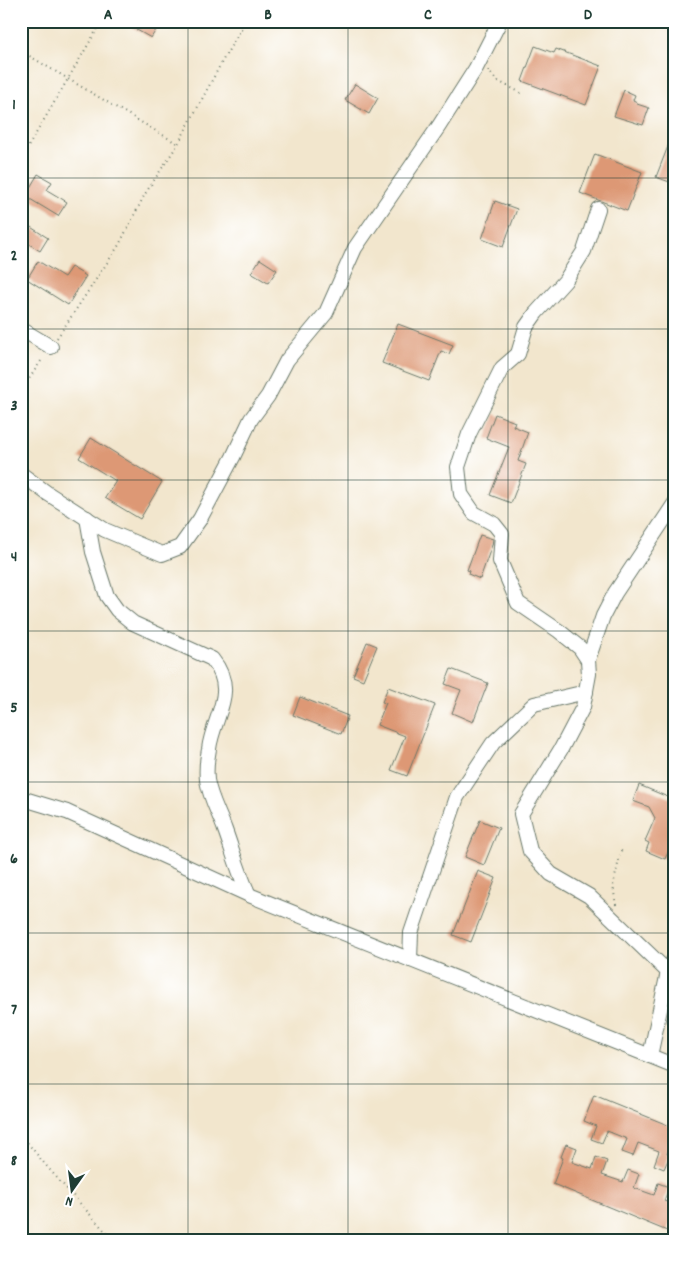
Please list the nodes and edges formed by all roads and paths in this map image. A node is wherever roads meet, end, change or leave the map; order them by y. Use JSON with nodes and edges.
{"nodes":[{"id":1,"x":102,"y":21,"type":"edge"},
{"id":2,"x":246,"y":21,"type":"edge"},
{"id":3,"x":500,"y":21,"type":"edge"},
{"id":4,"x":21,"y":51,"type":"edge"},
{"id":5,"x":480,"y":61,"type":"junction"},
{"id":6,"x":68,"y":79,"type":"junction"},
{"id":7,"x":523,"y":94,"type":"dead end"},
{"id":8,"x":178,"y":144,"type":"junction"},
{"id":9,"x":21,"y":159,"type":"edge"},
{"id":10,"x":598,"y":209,"type":"dead end"},
{"id":11,"x":21,"y":329,"type":"edge"},
{"id":12,"x":51,"y":347,"type":"junction"},
{"id":13,"x":21,"y":391,"type":"edge"},
{"id":14,"x":21,"y":474,"type":"edge"},
{"id":15,"x":675,"y":503,"type":"edge"},
{"id":16,"x":87,"y":518,"type":"junction"},
{"id":17,"x":588,"y":660,"type":"junction"},
{"id":18,"x":586,"y":692,"type":"junction"},
{"id":19,"x":21,"y":798,"type":"edge"},
{"id":20,"x":622,"y":847,"type":"dead end"},
{"id":21,"x":249,"y":895,"type":"junction"},
{"id":22,"x":620,"y":927,"type":"junction"},
{"id":23,"x":675,"y":957,"type":"edge"},
{"id":24,"x":410,"y":960,"type":"junction"},
{"id":25,"x":668,"y":972,"type":"junction"},
{"id":26,"x":650,"y":1056,"type":"junction"},
{"id":27,"x":675,"y":1066,"type":"edge"},
{"id":28,"x":21,"y":1135,"type":"edge"},
{"id":29,"x":114,"y":1241,"type":"edge"}],
"edges":[{"from":1,"to":6,"type":"path"},
{"from":2,"to":8,"type":"path"},
{"from":3,"to":5,"type":"street"},
{"from":4,"to":6,"type":"path"},
{"from":5,"to":7,"type":"path"},
{"from":5,"to":16,"type":"street"},
{"from":6,"to":8,"type":"path"},
{"from":6,"to":9,"type":"path"},
{"from":8,"to":12,"type":"path"},
{"from":10,"to":17,"type":"street"},
{"from":11,"to":12,"type":"street"},
{"from":12,"to":13,"type":"path"},
{"from":14,"to":16,"type":"street"},
{"from":15,"to":17,"type":"street"},
{"from":16,"to":21,"type":"street"},
{"from":17,"to":18,"type":"street"},
{"from":18,"to":22,"type":"street"},
{"from":18,"to":24,"type":"street"},
{"from":19,"to":21,"type":"street"},
{"from":20,"to":22,"type":"path"},
{"from":21,"to":24,"type":"street"},
{"from":22,"to":25,"type":"street"},
{"from":23,"to":25,"type":"street"},
{"from":24,"to":26,"type":"street"},
{"from":25,"to":26,"type":"street"},
{"from":26,"to":27,"type":"street"},
{"from":28,"to":29,"type":"path"}]}
